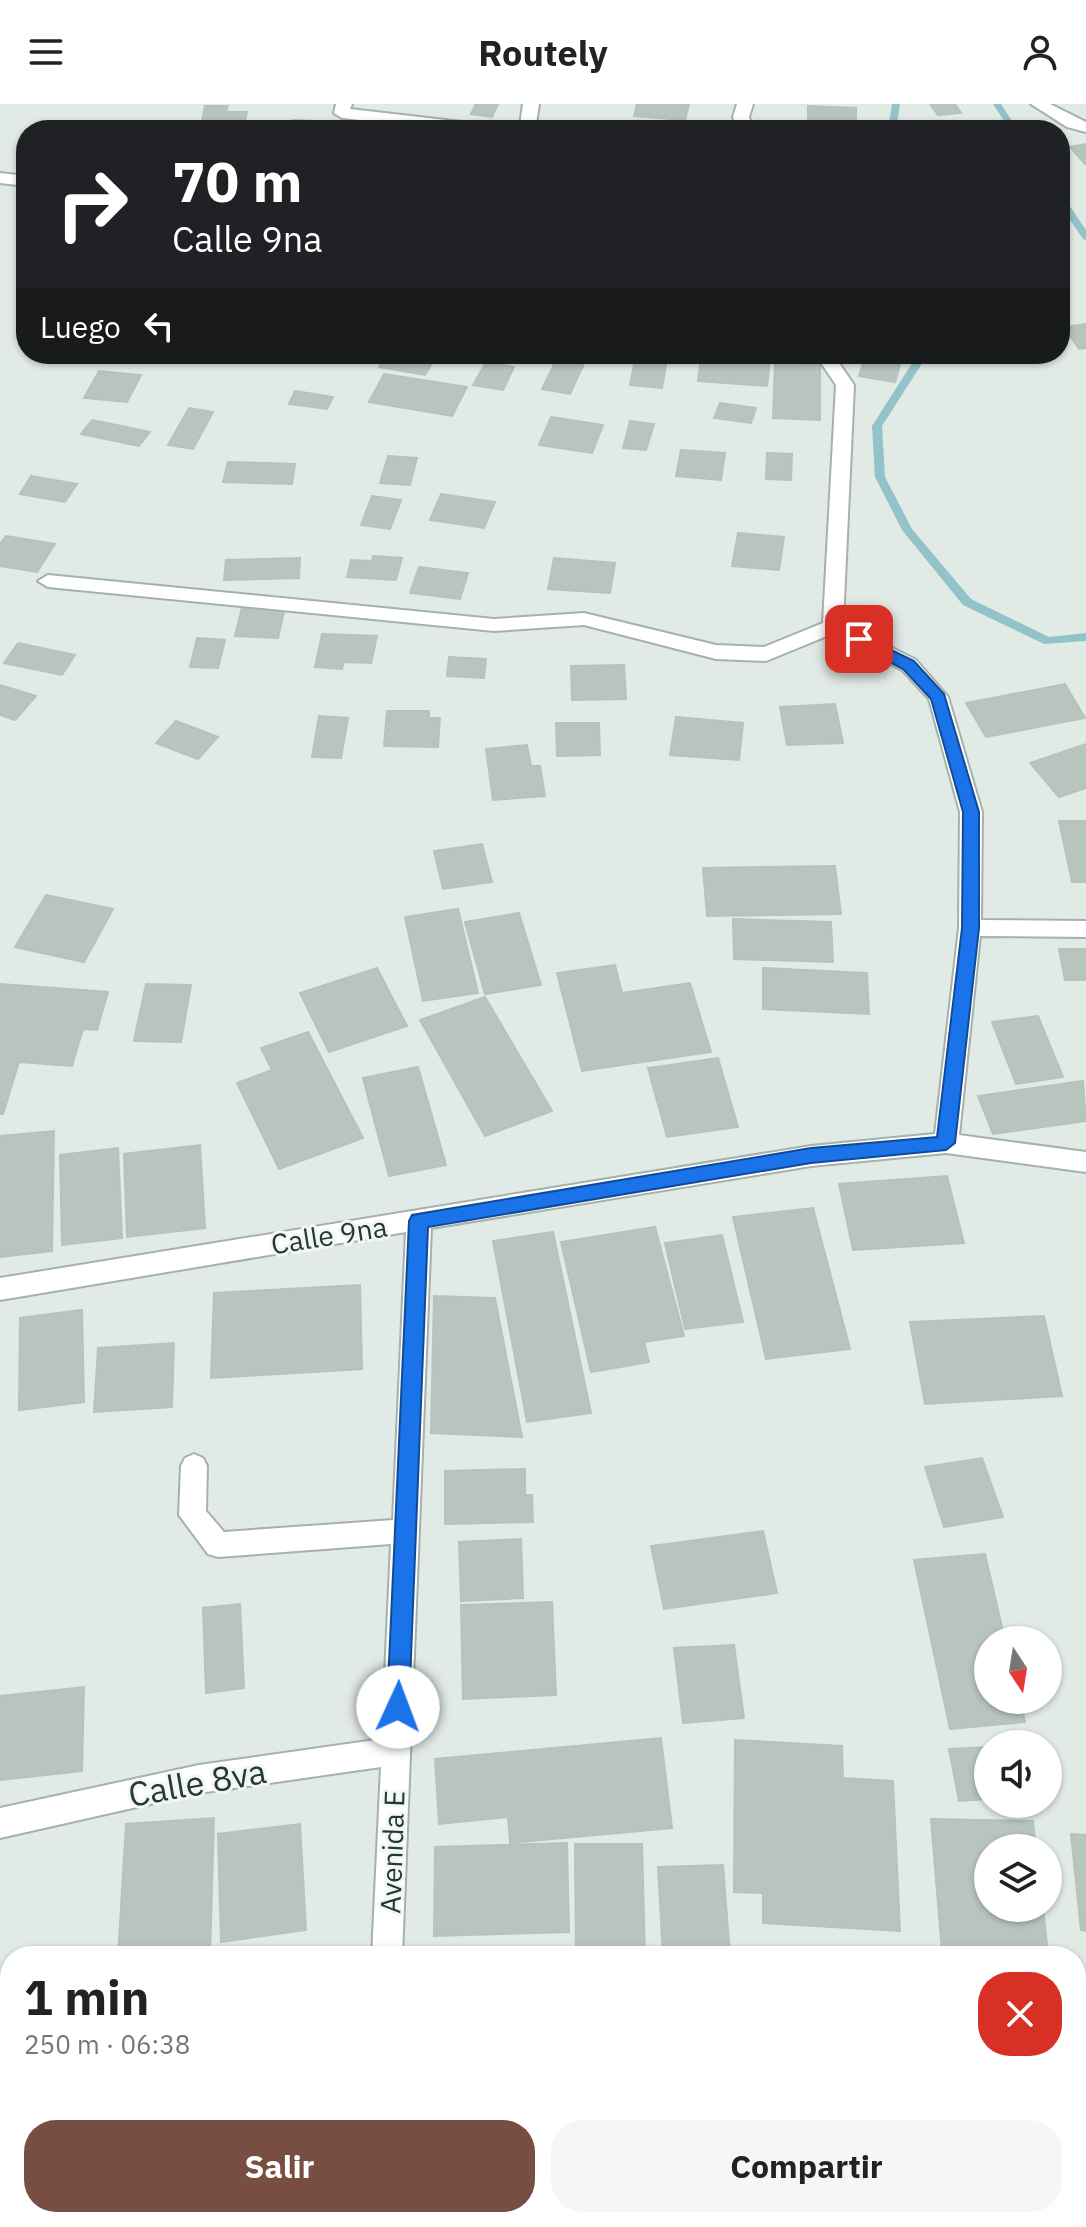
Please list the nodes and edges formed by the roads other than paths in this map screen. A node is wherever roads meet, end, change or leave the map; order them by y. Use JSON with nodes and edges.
{"nodes":[{"id":1,"x":344,"y":104,"type":"edge"},
{"id":2,"x":1039,"y":104,"type":"edge"},
{"id":3,"x":402,"y":120,"type":"edge"},
{"id":4,"x":1065,"y":120,"type":"edge"},
{"id":5,"x":831,"y":364,"type":"edge"},
{"id":6,"x":48,"y":581,"type":"dead end"},
{"id":7,"x":833,"y":626,"type":"junction"},
{"id":8,"x":970,"y":928,"type":"junction"},
{"id":9,"x":1086,"y":929,"type":"edge"},
{"id":10,"x":946,"y":1143,"type":"junction"},
{"id":11,"x":1086,"y":1162,"type":"edge"},
{"id":12,"x":419,"y":1221,"type":"junction"},
{"id":13,"x":0,"y":1289,"type":"edge"},
{"id":14,"x":194,"y":1466,"type":"dead end"},
{"id":15,"x":405,"y":1531,"type":"junction"},
{"id":16,"x":396,"y":1751,"type":"junction"},
{"id":17,"x":0,"y":1823,"type":"edge"},
{"id":18,"x":387,"y":1946,"type":"edge"}],
"edges":[{"from":1,"to":3,"type":"street"},
{"from":2,"to":4,"type":"street"},
{"from":5,"to":7,"type":"street"},
{"from":6,"to":7,"type":"street"},
{"from":7,"to":8,"type":"street"},
{"from":8,"to":9,"type":"street"},
{"from":8,"to":10,"type":"street"},
{"from":10,"to":11,"type":"street","name":"Calle 9na"},
{"from":10,"to":12,"type":"street","name":"Calle 9na"},
{"from":12,"to":13,"type":"street","name":"Calle 9na"},
{"from":12,"to":15,"type":"street","name":"Avenida E"},
{"from":14,"to":15,"type":"street"},
{"from":15,"to":16,"type":"street","name":"Avenida E"},
{"from":16,"to":17,"type":"street","name":"Calle 8va"},
{"from":16,"to":18,"type":"street","name":"Avenida E"}]}
